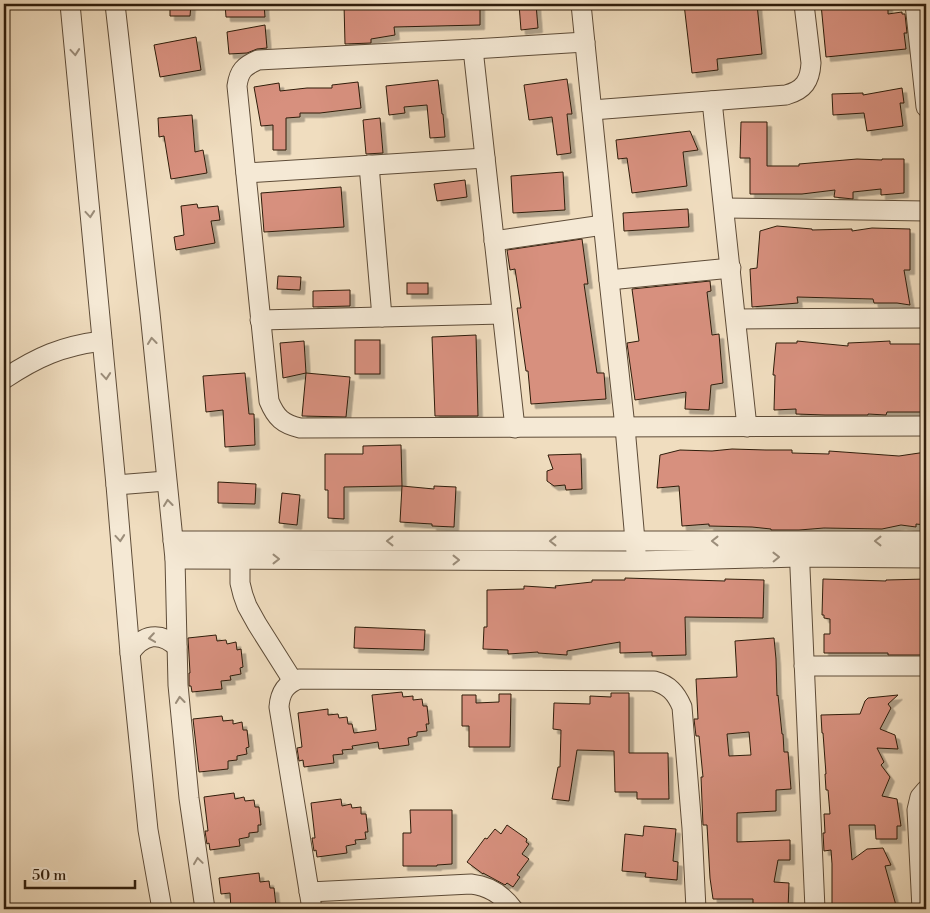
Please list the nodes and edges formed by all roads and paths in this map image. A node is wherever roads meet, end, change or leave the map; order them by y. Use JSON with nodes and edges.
{"nodes":[{"id":1,"x":70,"y":4,"type":"edge"},
{"id":2,"x":115,"y":4,"type":"edge"},
{"id":3,"x":581,"y":4,"type":"edge"},
{"id":4,"x":804,"y":4,"type":"edge"},
{"id":5,"x":915,"y":4,"type":"edge"},
{"id":6,"x":585,"y":42,"type":"junction"},
{"id":7,"x":473,"y":49,"type":"junction"},
{"id":8,"x":712,"y":101,"type":"junction"},
{"id":9,"x":926,"y":107,"type":"edge"},
{"id":10,"x":592,"y":110,"type":"junction"},
{"id":11,"x":485,"y":158,"type":"junction"},
{"id":12,"x":369,"y":165,"type":"junction"},
{"id":13,"x":246,"y":173,"type":"junction"},
{"id":14,"x":724,"y":208,"type":"junction"},
{"id":15,"x":926,"y":211,"type":"edge"},
{"id":16,"x":603,"y":225,"type":"junction"},
{"id":17,"x":494,"y":241,"type":"junction"},
{"id":18,"x":731,"y":268,"type":"junction"},
{"id":19,"x":609,"y":280,"type":"junction"},
{"id":20,"x":502,"y":314,"type":"junction"},
{"id":21,"x":382,"y":317,"type":"junction"},
{"id":22,"x":926,"y":318,"type":"edge"},
{"id":23,"x":260,"y":320,"type":"junction"},
{"id":24,"x":736,"y":320,"type":"junction"},
{"id":25,"x":102,"y":341,"type":"junction"},
{"id":26,"x":4,"y":379,"type":"edge"},
{"id":27,"x":926,"y":426,"type":"edge"},
{"id":28,"x":625,"y":427,"type":"junction"},
{"id":29,"x":748,"y":427,"type":"junction"},
{"id":30,"x":515,"y":428,"type":"junction"},
{"id":31,"x":166,"y":481,"type":"junction"},
{"id":32,"x":116,"y":485,"type":"junction"},
{"id":33,"x":635,"y":541,"type":"junction"},
{"id":34,"x":926,"y":541,"type":"edge"},
{"id":35,"x":799,"y":549,"type":"junction"},
{"id":36,"x":174,"y":550,"type":"junction"},
{"id":37,"x":926,"y":558,"type":"edge"},
{"id":38,"x":240,"y":559,"type":"junction"},
{"id":39,"x":637,"y":560,"type":"junction"},
{"id":40,"x":177,"y":647,"type":"junction"},
{"id":41,"x":130,"y":653,"type":"junction"},
{"id":42,"x":804,"y":666,"type":"junction"},
{"id":43,"x":926,"y":666,"type":"edge"},
{"id":44,"x":293,"y":681,"type":"junction"},
{"id":45,"x":926,"y":790,"type":"edge"},
{"id":46,"x":156,"y":875,"type":"junction"},
{"id":47,"x":311,"y":900,"type":"edge"},
{"id":48,"x":149,"y":909,"type":"edge"},
{"id":49,"x":162,"y":909,"type":"edge"},
{"id":50,"x":206,"y":909,"type":"edge"},
{"id":51,"x":513,"y":909,"type":"edge"},
{"id":52,"x":696,"y":909,"type":"edge"},
{"id":53,"x":815,"y":909,"type":"edge"},
{"id":54,"x":922,"y":909,"type":"edge"}],
"edges":[{"from":1,"to":25,"type":"street","one_way":true},
{"from":31,"to":2,"type":"street","one_way":true},
{"from":3,"to":6,"type":"street"},
{"from":4,"to":8,"type":"street"},
{"from":5,"to":9,"type":"street"},
{"from":6,"to":7,"type":"street"},
{"from":6,"to":10,"type":"street"},
{"from":7,"to":11,"type":"street"},
{"from":7,"to":13,"type":"street"},
{"from":8,"to":10,"type":"street"},
{"from":8,"to":14,"type":"street"},
{"from":10,"to":16,"type":"street"},
{"from":11,"to":12,"type":"street"},
{"from":11,"to":17,"type":"street"},
{"from":12,"to":13,"type":"street"},
{"from":12,"to":21,"type":"street"},
{"from":13,"to":23,"type":"street"},
{"from":14,"to":15,"type":"street"},
{"from":14,"to":18,"type":"street"},
{"from":16,"to":17,"type":"street"},
{"from":16,"to":19,"type":"street"},
{"from":17,"to":20,"type":"street"},
{"from":18,"to":19,"type":"street"},
{"from":18,"to":24,"type":"street"},
{"from":19,"to":28,"type":"street"},
{"from":20,"to":21,"type":"street"},
{"from":20,"to":30,"type":"street"},
{"from":21,"to":23,"type":"street"},
{"from":22,"to":24,"type":"street"},
{"from":23,"to":30,"type":"street"},
{"from":24,"to":29,"type":"street"},
{"from":25,"to":26,"type":"street"},
{"from":25,"to":32,"type":"street","one_way":true},
{"from":27,"to":29,"type":"street"},
{"from":28,"to":29,"type":"street"},
{"from":28,"to":30,"type":"street"},
{"from":28,"to":33,"type":"street"},
{"from":31,"to":32,"type":"street"},
{"from":36,"to":31,"type":"street","one_way":true},
{"from":32,"to":41,"type":"street","one_way":true},
{"from":35,"to":33,"type":"street","one_way":true},
{"from":33,"to":36,"type":"street","one_way":true},
{"from":33,"to":39,"type":"street"},
{"from":34,"to":35,"type":"street","one_way":true},
{"from":35,"to":37,"type":"street"},
{"from":39,"to":35,"type":"street","one_way":true},
{"from":35,"to":42,"type":"street"},
{"from":36,"to":38,"type":"street"},
{"from":36,"to":40,"type":"street"},
{"from":38,"to":39,"type":"street","one_way":true},
{"from":38,"to":44,"type":"street"},
{"from":40,"to":41,"type":"street","one_way":true},
{"from":50,"to":40,"type":"street","one_way":true},
{"from":41,"to":46,"type":"street"},
{"from":42,"to":43,"type":"street"},
{"from":42,"to":53,"type":"street"},
{"from":44,"to":47,"type":"street"},
{"from":44,"to":52,"type":"street"},
{"from":45,"to":54,"type":"street"},
{"from":46,"to":48,"type":"street"},
{"from":46,"to":49,"type":"street"},
{"from":47,"to":51,"type":"street"}]}
